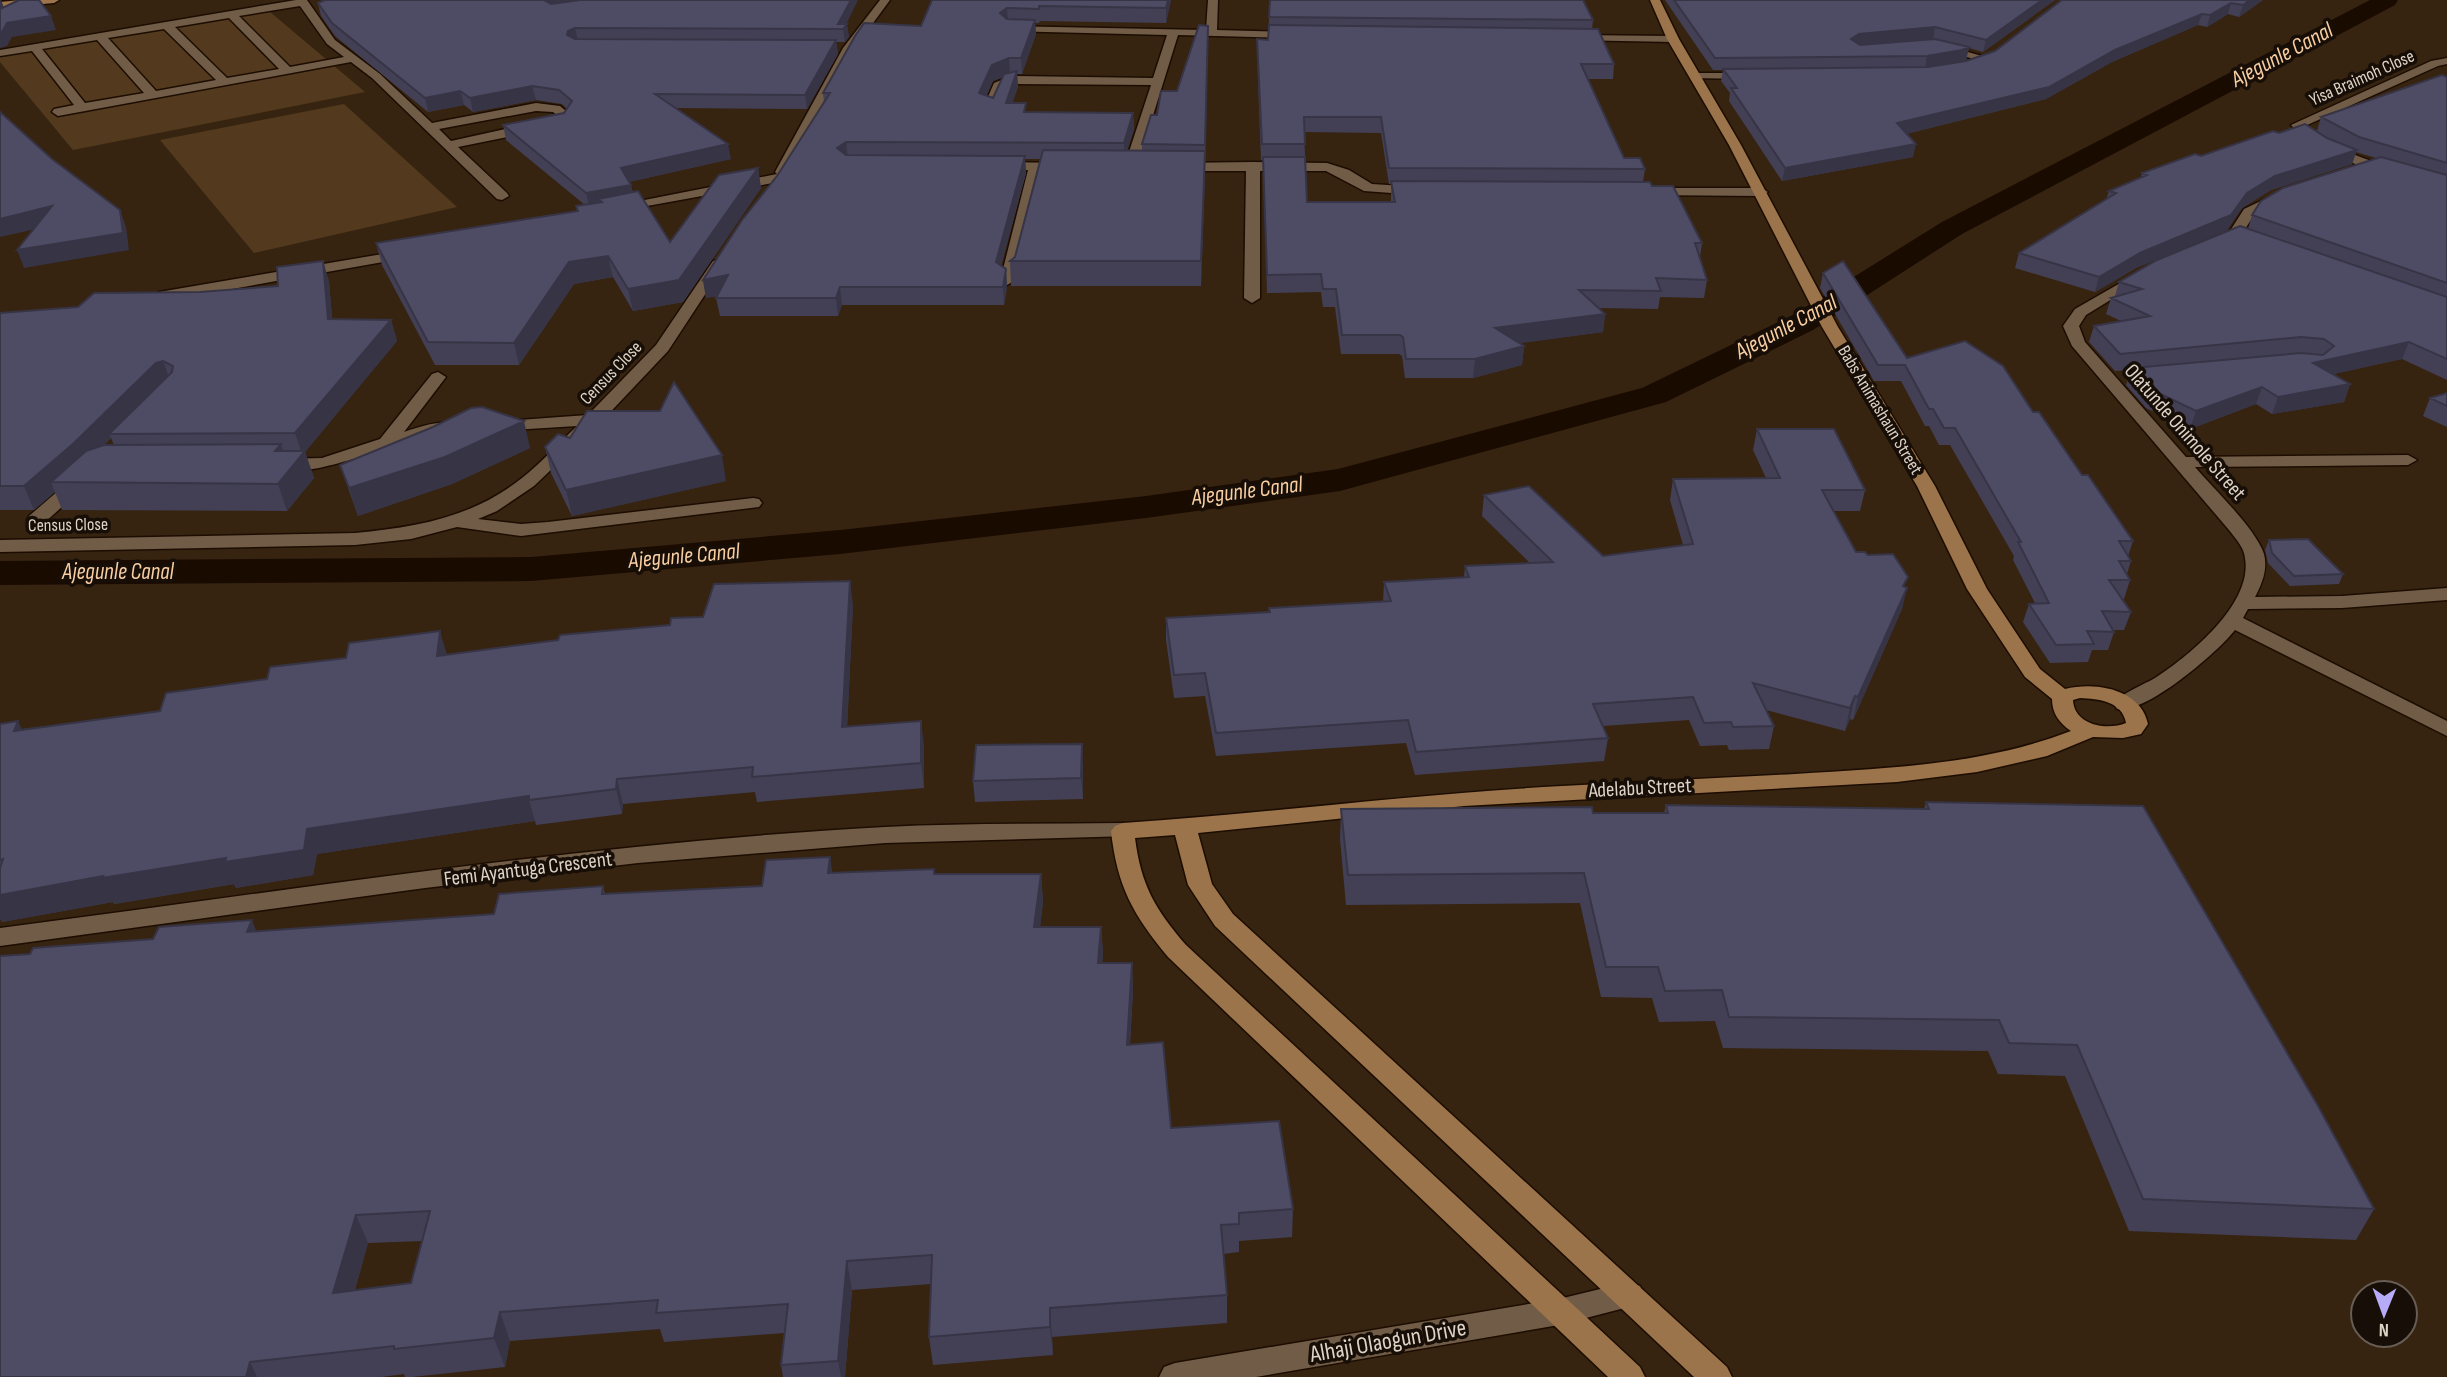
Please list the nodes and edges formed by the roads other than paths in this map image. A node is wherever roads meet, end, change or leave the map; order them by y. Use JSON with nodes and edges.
{"nodes":[{"id":1,"x":54,"y":0,"type":"edge"},
{"id":2,"x":885,"y":0,"type":"edge"},
{"id":3,"x":1213,"y":0,"type":"edge"},
{"id":4,"x":1655,"y":0,"type":"edge"},
{"id":5,"x":302,"y":1,"type":"edge"},
{"id":6,"x":33,"y":2,"type":"junction"},
{"id":7,"x":0,"y":5,"type":"edge"},
{"id":8,"x":231,"y":14,"type":"junction"},
{"id":9,"x":3,"y":18,"type":"edge"},
{"id":10,"x":167,"y":25,"type":"junction"},
{"id":11,"x":1008,"y":28,"type":"edge"},
{"id":12,"x":1173,"y":33,"type":"junction"},
{"id":13,"x":1211,"y":34,"type":"junction"},
{"id":14,"x":1308,"y":35,"type":"edge"},
{"id":15,"x":100,"y":36,"type":"junction"},
{"id":16,"x":1567,"y":38,"type":"edge"},
{"id":17,"x":1673,"y":39,"type":"junction"},
{"id":18,"x":1933,"y":45,"type":"edge"},
{"id":19,"x":35,"y":48,"type":"junction"},
{"id":20,"x":0,"y":54,"type":"edge"},
{"id":21,"x":351,"y":59,"type":"junction"},
{"id":22,"x":2447,"y":61,"type":"edge"},
{"id":23,"x":1962,"y":68,"type":"edge"},
{"id":24,"x":287,"y":70,"type":"junction"},
{"id":25,"x":1695,"y":76,"type":"junction"},
{"id":26,"x":1760,"y":76,"type":"edge"},
{"id":27,"x":224,"y":81,"type":"junction"},
{"id":28,"x":1156,"y":82,"type":"junction"},
{"id":29,"x":152,"y":94,"type":"junction"},
{"id":30,"x":82,"y":107,"type":"junction"},
{"id":31,"x":989,"y":108,"type":"edge"},
{"id":32,"x":58,"y":112,"type":"dead end"},
{"id":33,"x":429,"y":127,"type":"junction"},
{"id":34,"x":449,"y":145,"type":"junction"},
{"id":35,"x":2375,"y":165,"type":"junction"},
{"id":36,"x":983,"y":166,"type":"edge"},
{"id":37,"x":1036,"y":166,"type":"junction"},
{"id":38,"x":1253,"y":166,"type":"junction"},
{"id":39,"x":1077,"y":167,"type":"edge"},
{"id":40,"x":2353,"y":169,"type":"edge"},
{"id":41,"x":779,"y":178,"type":"junction"},
{"id":42,"x":2447,"y":186,"type":"edge"},
{"id":43,"x":2300,"y":189,"type":"edge"},
{"id":44,"x":1427,"y":191,"type":"edge"},
{"id":45,"x":1632,"y":192,"type":"edge"},
{"id":46,"x":1761,"y":192,"type":"junction"},
{"id":47,"x":502,"y":196,"type":"dead end"},
{"id":48,"x":762,"y":200,"type":"edge"},
{"id":49,"x":602,"y":213,"type":"edge"},
{"id":50,"x":2233,"y":238,"type":"edge"},
{"id":51,"x":424,"y":250,"type":"edge"},
{"id":52,"x":724,"y":255,"type":"edge"},
{"id":53,"x":2158,"y":266,"type":"edge"},
{"id":54,"x":1007,"y":281,"type":"edge"},
{"id":55,"x":1252,"y":298,"type":"dead end"},
{"id":56,"x":139,"y":299,"type":"edge"},
{"id":57,"x":2133,"y":376,"type":"edge"},
{"id":58,"x":438,"y":377,"type":"dead end"},
{"id":59,"x":2109,"y":380,"type":"junction"},
{"id":60,"x":593,"y":420,"type":"junction"},
{"id":61,"x":385,"y":444,"type":"junction"},
{"id":62,"x":2408,"y":460,"type":"dead end"},
{"id":63,"x":2181,"y":462,"type":"junction"},
{"id":64,"x":258,"y":464,"type":"edge"},
{"id":65,"x":90,"y":472,"type":"edge"},
{"id":66,"x":753,"y":503,"type":"dead end"},
{"id":67,"x":36,"y":520,"type":"dead end"},
{"id":68,"x":456,"y":522,"type":"junction"},
{"id":69,"x":0,"y":546,"type":"edge"},
{"id":70,"x":2447,"y":594,"type":"edge"},
{"id":71,"x":2238,"y":612,"type":"junction"},
{"id":72,"x":2062,"y":697,"type":"junction"},
{"id":73,"x":2125,"y":704,"type":"junction"},
{"id":74,"x":2447,"y":729,"type":"edge"},
{"id":75,"x":2090,"y":731,"type":"junction"},
{"id":76,"x":1185,"y":828,"type":"junction"},
{"id":77,"x":1123,"y":831,"type":"junction"},
{"id":78,"x":0,"y":937,"type":"edge"},
{"id":79,"x":1629,"y":1295,"type":"junction"},
{"id":80,"x":1559,"y":1312,"type":"junction"},
{"id":81,"x":1175,"y":1377,"type":"edge"},
{"id":82,"x":1629,"y":1377,"type":"edge"},
{"id":83,"x":1716,"y":1377,"type":"edge"}],
"edges":[{"from":1,"to":6,"type":"main road"},
{"from":2,"to":41,"type":"street"},
{"from":3,"to":13,"type":"street"},
{"from":4,"to":17,"type":"main road","name":"Babs Animashaun Street"},
{"from":5,"to":8,"type":"street"},
{"from":5,"to":21,"type":"street"},
{"from":6,"to":7,"type":"main road"},
{"from":6,"to":9,"type":"street"},
{"from":8,"to":10,"type":"street"},
{"from":8,"to":24,"type":"street"},
{"from":10,"to":15,"type":"street"},
{"from":10,"to":27,"type":"street"},
{"from":11,"to":12,"type":"street"},
{"from":12,"to":13,"type":"street"},
{"from":12,"to":28,"type":"street"},
{"from":13,"to":14,"type":"street"},
{"from":15,"to":19,"type":"street"},
{"from":15,"to":29,"type":"street"},
{"from":16,"to":17,"type":"street"},
{"from":17,"to":25,"type":"main road","name":"Babs Animashaun Street"},
{"from":18,"to":23,"type":"street"},
{"from":19,"to":20,"type":"street"},
{"from":19,"to":30,"type":"street"},
{"from":21,"to":24,"type":"street"},
{"from":21,"to":33,"type":"street"},
{"from":22,"to":35,"type":"street","name":"Yisa Braimoh Close"},
{"from":24,"to":27,"type":"street"},
{"from":25,"to":26,"type":"street"},
{"from":25,"to":46,"type":"main road","name":"Babs Animashaun Street"},
{"from":27,"to":29,"type":"street"},
{"from":28,"to":31,"type":"street"},
{"from":28,"to":38,"type":"street"},
{"from":29,"to":30,"type":"street"},
{"from":30,"to":32,"type":"street"},
{"from":33,"to":34,"type":"street"},
{"from":33,"to":34,"type":"street"},
{"from":34,"to":47,"type":"street"},
{"from":35,"to":40,"type":"street"},
{"from":35,"to":42,"type":"street"},
{"from":36,"to":37,"type":"street"},
{"from":37,"to":39,"type":"street"},
{"from":37,"to":54,"type":"street"},
{"from":38,"to":44,"type":"street"},
{"from":38,"to":55,"type":"street"},
{"from":41,"to":48,"type":"street"},
{"from":41,"to":49,"type":"street"},
{"from":43,"to":50,"type":"street"},
{"from":45,"to":46,"type":"street"},
{"from":46,"to":72,"type":"main road","name":"Babs Animashaun Street"},
{"from":51,"to":56,"type":"street"},
{"from":52,"to":60,"type":"street","name":"Census Close"},
{"from":53,"to":59,"type":"street","name":"Olatunde Onimole Street"},
{"from":57,"to":59,"type":"street"},
{"from":58,"to":61,"type":"street"},
{"from":59,"to":63,"type":"street","name":"Olatunde Onimole Street"},
{"from":60,"to":61,"type":"street"},
{"from":60,"to":68,"type":"street","name":"Census Close"},
{"from":61,"to":64,"type":"street"},
{"from":62,"to":63,"type":"street"},
{"from":63,"to":71,"type":"street","name":"Olatunde Onimole Street"},
{"from":65,"to":67,"type":"street"},
{"from":66,"to":68,"type":"street"},
{"from":68,"to":69,"type":"street","name":"Census Close"},
{"from":70,"to":71,"type":"street"},
{"from":71,"to":73,"type":"street","name":"Olatunde Onimole Street"},
{"from":71,"to":74,"type":"street"},
{"from":72,"to":73,"type":"main road"},
{"from":72,"to":75,"type":"main road"},
{"from":73,"to":75,"type":"main road"},
{"from":75,"to":76,"type":"main road","name":"Adelabu Street"},
{"from":76,"to":77,"type":"main road","name":"Adelabu Street"},
{"from":76,"to":79,"type":"main road"},
{"from":77,"to":78,"type":"street","name":"Femi Ayantuga Crescent"},
{"from":77,"to":80,"type":"main road"},
{"from":79,"to":80,"type":"street","name":"Alhaji Olaogun Drive"},
{"from":79,"to":83,"type":"main road"},
{"from":80,"to":81,"type":"street","name":"Alhaji Olaogun Drive"},
{"from":80,"to":82,"type":"main road"}]}
